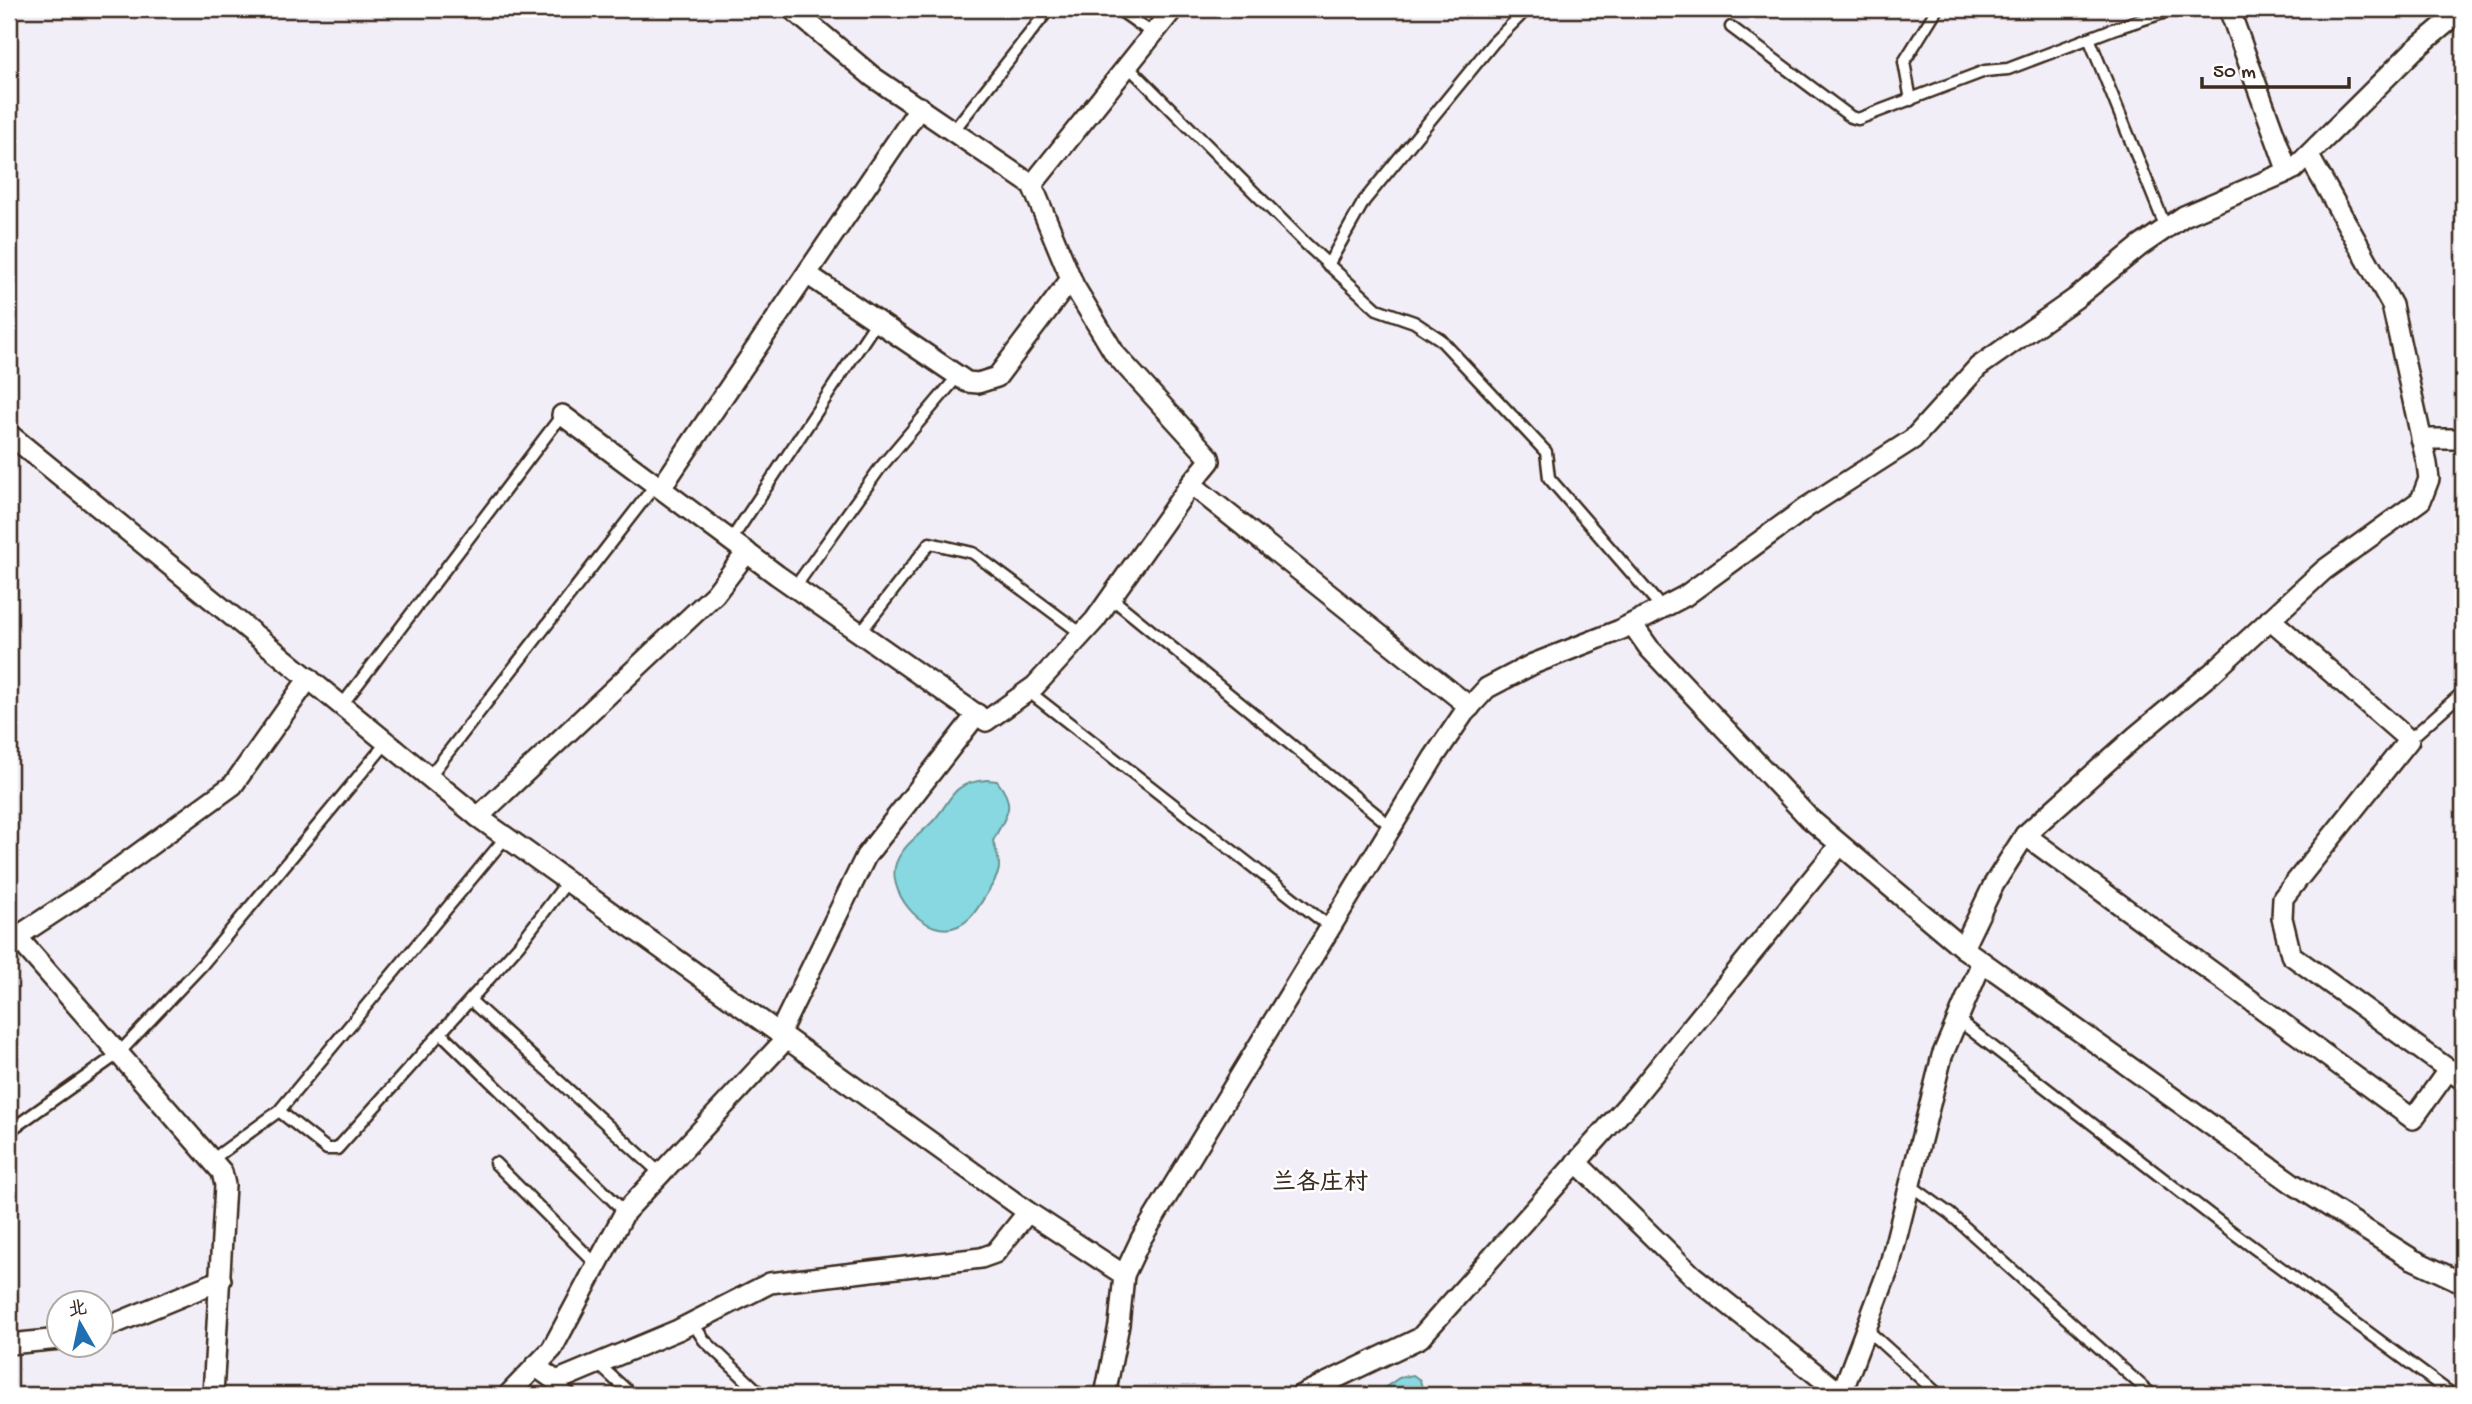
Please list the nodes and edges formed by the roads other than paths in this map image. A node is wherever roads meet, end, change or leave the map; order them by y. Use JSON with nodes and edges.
{"nodes":[{"id":1,"x":792,"y":9,"type":"edge"},
{"id":2,"x":1049,"y":9,"type":"edge"},
{"id":3,"x":1118,"y":9,"type":"edge"},
{"id":4,"x":1173,"y":9,"type":"edge"},
{"id":5,"x":1527,"y":9,"type":"edge"},
{"id":6,"x":1937,"y":9,"type":"edge"},
{"id":7,"x":2175,"y":9,"type":"edge"},
{"id":8,"x":2229,"y":9,"type":"edge"},
{"id":9,"x":2463,"y":9,"type":"edge"},
{"id":10,"x":1731,"y":27,"type":"dead end"},
{"id":11,"x":1152,"y":33,"type":"junction"},
{"id":12,"x":2089,"y":38,"type":"junction"},
{"id":13,"x":1127,"y":64,"type":"junction"},
{"id":14,"x":1911,"y":100,"type":"junction"},
{"id":15,"x":920,"y":107,"type":"junction"},
{"id":16,"x":954,"y":130,"type":"junction"},
{"id":17,"x":2309,"y":156,"type":"junction"},
{"id":18,"x":2288,"y":172,"type":"junction"},
{"id":19,"x":1032,"y":185,"type":"junction"},
{"id":20,"x":2166,"y":228,"type":"junction"},
{"id":21,"x":1328,"y":265,"type":"junction"},
{"id":22,"x":807,"y":274,"type":"junction"},
{"id":23,"x":1071,"y":279,"type":"junction"},
{"id":24,"x":877,"y":321,"type":"junction"},
{"id":25,"x":957,"y":376,"type":"junction"},
{"id":26,"x":562,"y":415,"type":"joint"},
{"id":27,"x":9,"y":434,"type":"edge"},
{"id":28,"x":2421,"y":439,"type":"junction"},
{"id":29,"x":2463,"y":439,"type":"edge"},
{"id":30,"x":1191,"y":484,"type":"junction"},
{"id":31,"x":658,"y":486,"type":"junction"},
{"id":32,"x":739,"y":546,"type":"junction"},
{"id":33,"x":794,"y":587,"type":"junction"},
{"id":34,"x":1110,"y":597,"type":"junction"},
{"id":35,"x":1662,"y":608,"type":"junction"},
{"id":36,"x":2270,"y":619,"type":"junction"},
{"id":37,"x":1632,"y":624,"type":"junction"},
{"id":38,"x":860,"y":633,"type":"junction"},
{"id":39,"x":1082,"y":634,"type":"junction"},
{"id":40,"x":309,"y":678,"type":"junction"},
{"id":41,"x":1028,"y":691,"type":"junction"},
{"id":42,"x":2463,"y":692,"type":"edge"},
{"id":43,"x":342,"y":705,"type":"junction"},
{"id":44,"x":1470,"y":707,"type":"junction"},
{"id":45,"x":977,"y":714,"type":"junction"},
{"id":46,"x":2409,"y":740,"type":"junction"},
{"id":47,"x":387,"y":742,"type":"junction"},
{"id":48,"x":429,"y":777,"type":"junction"},
{"id":49,"x":478,"y":817,"type":"junction"},
{"id":50,"x":1392,"y":827,"type":"junction"},
{"id":51,"x":2025,"y":835,"type":"junction"},
{"id":52,"x":506,"y":837,"type":"junction"},
{"id":53,"x":1840,"y":845,"type":"junction"},
{"id":54,"x":568,"y":882,"type":"junction"},
{"id":55,"x":1330,"y":927,"type":"junction"},
{"id":56,"x":13,"y":939,"type":"edge"},
{"id":57,"x":1963,"y":948,"type":"junction"},
{"id":58,"x":1982,"y":962,"type":"junction"},
{"id":59,"x":471,"y":1001,"type":"junction"},
{"id":60,"x":1958,"y":1020,"type":"junction"},
{"id":61,"x":442,"y":1034,"type":"junction"},
{"id":62,"x":783,"y":1037,"type":"junction"},
{"id":63,"x":118,"y":1054,"type":"junction"},
{"id":64,"x":2456,"y":1074,"type":"edge"},
{"id":65,"x":279,"y":1111,"type":"junction"},
{"id":66,"x":9,"y":1131,"type":"edge"},
{"id":67,"x":213,"y":1159,"type":"junction"},
{"id":68,"x":1576,"y":1162,"type":"junction"},
{"id":69,"x":495,"y":1163,"type":"dead end"},
{"id":70,"x":662,"y":1174,"type":"junction"},
{"id":71,"x":1910,"y":1185,"type":"junction"},
{"id":72,"x":625,"y":1212,"type":"junction"},
{"id":73,"x":1028,"y":1212,"type":"junction"},
{"id":74,"x":597,"y":1265,"type":"junction"},
{"id":75,"x":1125,"y":1275,"type":"junction"},
{"id":76,"x":221,"y":1280,"type":"junction"},
{"id":77,"x":2463,"y":1283,"type":"edge"},
{"id":78,"x":692,"y":1322,"type":"junction"},
{"id":79,"x":116,"y":1323,"type":"edge"},
{"id":80,"x":1866,"y":1329,"type":"junction"},
{"id":81,"x":46,"y":1340,"type":"edge"},
{"id":82,"x":9,"y":1344,"type":"edge"},
{"id":83,"x":598,"y":1364,"type":"junction"},
{"id":84,"x":536,"y":1366,"type":"junction"},
{"id":85,"x":556,"y":1381,"type":"junction"},
{"id":86,"x":1844,"y":1393,"type":"edge"},
{"id":87,"x":213,"y":1395,"type":"edge"},
{"id":88,"x":508,"y":1395,"type":"edge"},
{"id":89,"x":571,"y":1395,"type":"edge"},
{"id":90,"x":632,"y":1395,"type":"edge"},
{"id":91,"x":762,"y":1395,"type":"edge"},
{"id":92,"x":1105,"y":1395,"type":"edge"},
{"id":93,"x":1301,"y":1395,"type":"edge"},
{"id":94,"x":1939,"y":1395,"type":"edge"},
{"id":95,"x":2152,"y":1395,"type":"edge"},
{"id":96,"x":2453,"y":1395,"type":"edge"}],
"edges":[{"from":1,"to":15,"type":"street"},
{"from":2,"to":16,"type":"lane"},
{"from":3,"to":11,"type":"lane"},
{"from":4,"to":11,"type":"street"},
{"from":5,"to":21,"type":"lane"},
{"from":6,"to":14,"type":"lane"},
{"from":7,"to":12,"type":"lane"},
{"from":8,"to":18,"type":"street"},
{"from":9,"to":17,"type":"street"},
{"from":10,"to":14,"type":"lane"},
{"from":11,"to":13,"type":"street"},
{"from":12,"to":14,"type":"lane"},
{"from":12,"to":20,"type":"lane"},
{"from":13,"to":19,"type":"street"},
{"from":13,"to":21,"type":"lane"},
{"from":15,"to":16,"type":"street"},
{"from":15,"to":22,"type":"street"},
{"from":16,"to":19,"type":"street"},
{"from":17,"to":18,"type":"street"},
{"from":17,"to":28,"type":"street"},
{"from":18,"to":20,"type":"street"},
{"from":19,"to":23,"type":"street"},
{"from":20,"to":35,"type":"street"},
{"from":21,"to":35,"type":"lane"},
{"from":22,"to":24,"type":"street"},
{"from":22,"to":31,"type":"street"},
{"from":23,"to":25,"type":"street"},
{"from":23,"to":30,"type":"street"},
{"from":24,"to":25,"type":"street"},
{"from":24,"to":32,"type":"lane"},
{"from":25,"to":33,"type":"lane"},
{"from":26,"to":31,"type":"street"},
{"from":26,"to":43,"type":"lane"},
{"from":27,"to":40,"type":"street"},
{"from":28,"to":29,"type":"street"},
{"from":28,"to":36,"type":"street"},
{"from":30,"to":34,"type":"street"},
{"from":30,"to":44,"type":"street"},
{"from":31,"to":32,"type":"street"},
{"from":31,"to":48,"type":"lane"},
{"from":32,"to":33,"type":"street"},
{"from":32,"to":49,"type":"street"},
{"from":33,"to":38,"type":"street"},
{"from":34,"to":39,"type":"street"},
{"from":34,"to":50,"type":"lane"},
{"from":35,"to":37,"type":"street"},
{"from":36,"to":46,"type":"street"},
{"from":36,"to":51,"type":"street"},
{"from":37,"to":44,"type":"street"},
{"from":37,"to":53,"type":"street"},
{"from":38,"to":39,"type":"lane"},
{"from":38,"to":45,"type":"street"},
{"from":39,"to":41,"type":"street"},
{"from":40,"to":43,"type":"street"},
{"from":40,"to":56,"type":"street"},
{"from":41,"to":45,"type":"street"},
{"from":41,"to":55,"type":"lane"},
{"from":42,"to":46,"type":"lane"},
{"from":43,"to":47,"type":"street"},
{"from":44,"to":50,"type":"street"},
{"from":45,"to":62,"type":"street"},
{"from":46,"to":64,"type":"street"},
{"from":47,"to":48,"type":"street"},
{"from":47,"to":63,"type":"lane"},
{"from":48,"to":49,"type":"street"},
{"from":49,"to":52,"type":"street"},
{"from":50,"to":55,"type":"street"},
{"from":51,"to":57,"type":"street"},
{"from":51,"to":64,"type":"street"},
{"from":52,"to":54,"type":"street"},
{"from":52,"to":65,"type":"lane"},
{"from":53,"to":57,"type":"street"},
{"from":53,"to":68,"type":"street"},
{"from":54,"to":59,"type":"lane"},
{"from":54,"to":62,"type":"street"},
{"from":55,"to":75,"type":"street"},
{"from":56,"to":63,"type":"street"},
{"from":57,"to":58,"type":"street"},
{"from":58,"to":60,"type":"street"},
{"from":58,"to":77,"type":"street"},
{"from":59,"to":61,"type":"lane"},
{"from":59,"to":70,"type":"lane"},
{"from":60,"to":71,"type":"street"},
{"from":60,"to":96,"type":"lane"},
{"from":61,"to":65,"type":"lane"},
{"from":61,"to":72,"type":"lane"},
{"from":62,"to":70,"type":"street"},
{"from":62,"to":73,"type":"street"},
{"from":63,"to":66,"type":"lane"},
{"from":63,"to":67,"type":"street"},
{"from":65,"to":67,"type":"lane"},
{"from":67,"to":76,"type":"street"},
{"from":68,"to":86,"type":"street"},
{"from":68,"to":93,"type":"street"},
{"from":69,"to":74,"type":"lane"},
{"from":70,"to":72,"type":"street"},
{"from":71,"to":80,"type":"street"},
{"from":71,"to":95,"type":"lane"},
{"from":72,"to":74,"type":"street"},
{"from":73,"to":75,"type":"street"},
{"from":73,"to":78,"type":"street"},
{"from":74,"to":84,"type":"street"},
{"from":75,"to":92,"type":"street"},
{"from":76,"to":79,"type":"street"},
{"from":76,"to":87,"type":"street"},
{"from":78,"to":83,"type":"street"},
{"from":78,"to":91,"type":"lane"},
{"from":80,"to":86,"type":"street"},
{"from":80,"to":94,"type":"lane"},
{"from":81,"to":82,"type":"street"},
{"from":83,"to":85,"type":"street"},
{"from":83,"to":90,"type":"lane"},
{"from":84,"to":85,"type":"street"},
{"from":84,"to":88,"type":"street"},
{"from":85,"to":89,"type":"lane"}]}
